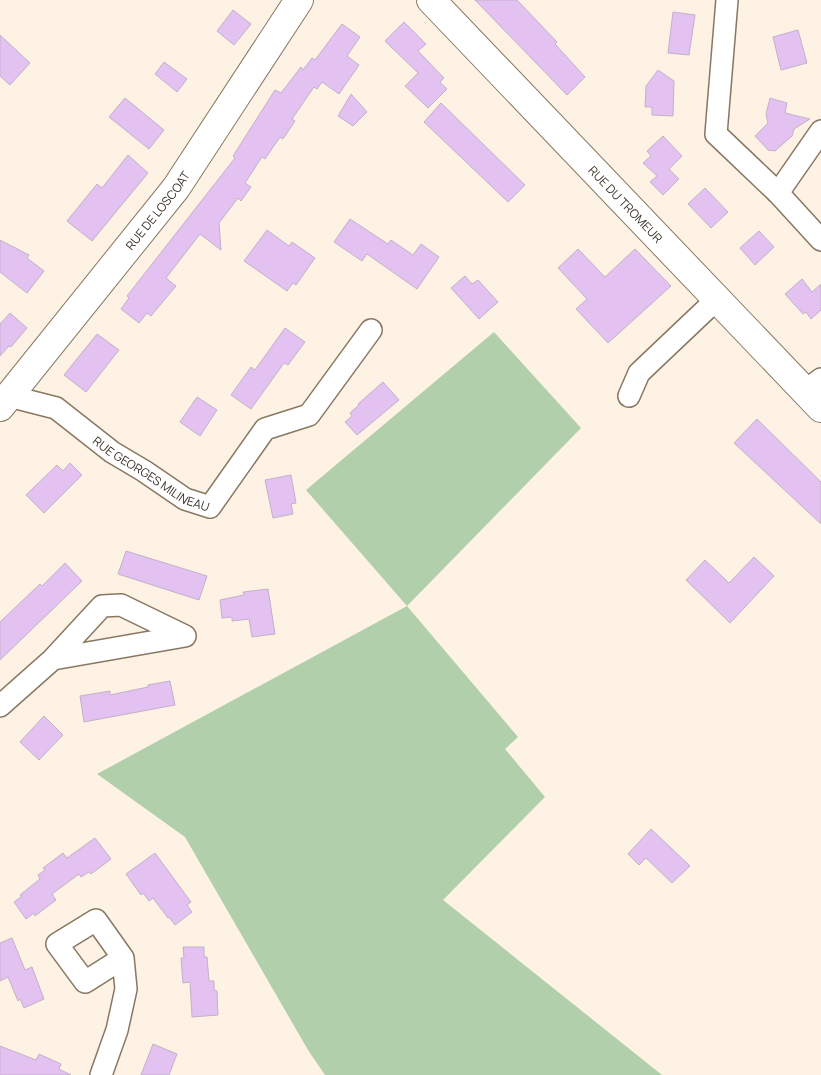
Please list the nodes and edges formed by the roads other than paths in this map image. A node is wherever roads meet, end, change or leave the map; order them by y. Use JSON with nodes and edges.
{"nodes":[{"id":1,"x":299,"y":0,"type":"edge"},
{"id":2,"x":431,"y":0,"type":"edge"},
{"id":3,"x":727,"y":0,"type":"edge"},
{"id":4,"x":821,"y":131,"type":"edge"},
{"id":5,"x":778,"y":193,"type":"junction"},
{"id":6,"x":821,"y":240,"type":"edge"},
{"id":7,"x":717,"y":299,"type":"junction"},
{"id":8,"x":371,"y":330,"type":"dead end"},
{"id":9,"x":816,"y":393,"type":"edge"},
{"id":10,"x":629,"y":396,"type":"dead end"},
{"id":11,"x":4,"y":402,"type":"edge"},
{"id":12,"x":53,"y":659,"type":"junction"},
{"id":13,"x":0,"y":706,"type":"edge"},
{"id":14,"x":123,"y":958,"type":"dead end"},
{"id":15,"x":101,"y":1075,"type":"edge"}],
"edges":[{"from":1,"to":11,"type":"main road","name":"RUE DE LOSCOAT"},
{"from":2,"to":7,"type":"main road","name":"RUE DU TROMEUR"},
{"from":3,"to":5,"type":"street"},
{"from":4,"to":5,"type":"street"},
{"from":5,"to":6,"type":"street"},
{"from":7,"to":9,"type":"main road","name":"RUE DU TROMEUR"},
{"from":7,"to":10,"type":"street"},
{"from":8,"to":11,"type":"street","name":"RUE GEORGES MILINEAU"},
{"from":12,"to":12,"type":"street"},
{"from":12,"to":13,"type":"street"},
{"from":14,"to":15,"type":"street"}]}
